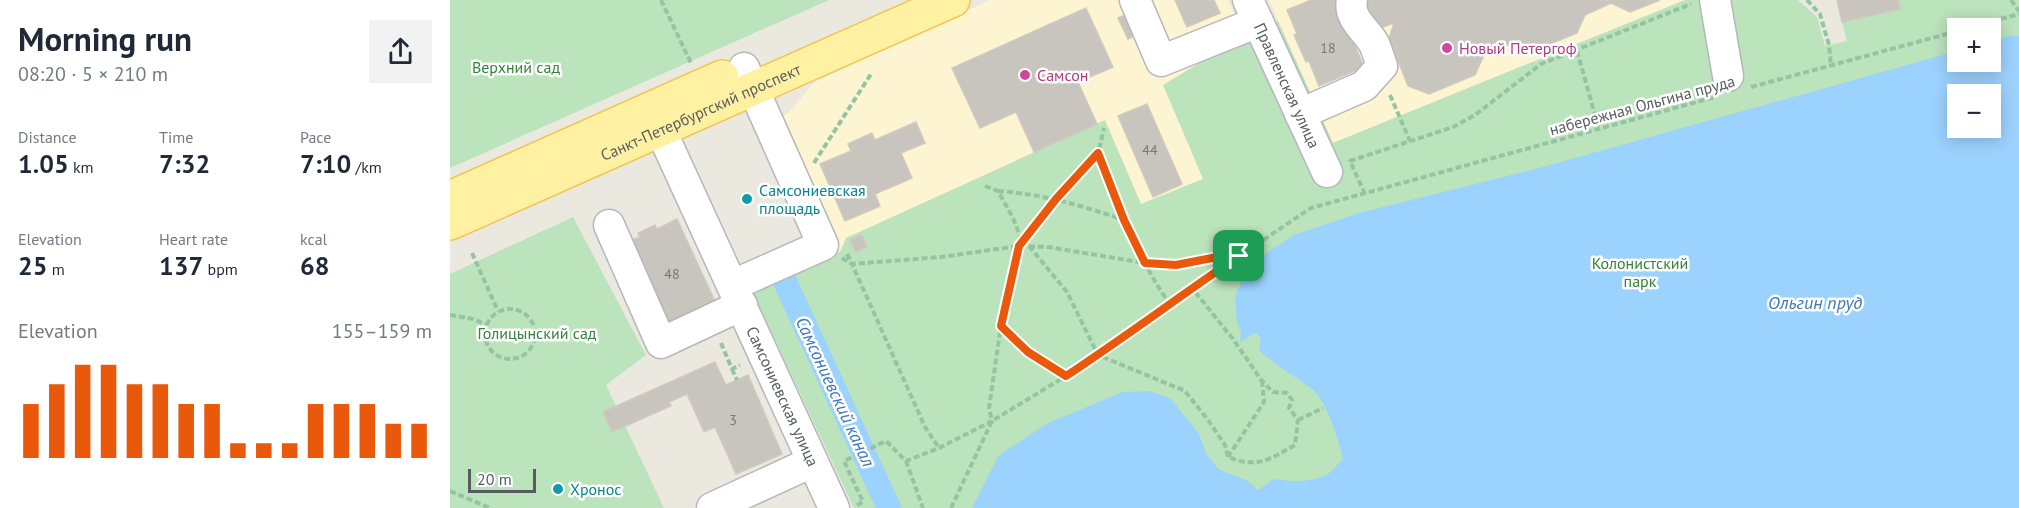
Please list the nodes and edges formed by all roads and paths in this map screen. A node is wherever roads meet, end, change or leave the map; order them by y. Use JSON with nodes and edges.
{"nodes":[{"id":1,"x":661,"y":0,"type":"edge"},
{"id":2,"x":896,"y":0,"type":"edge"},
{"id":3,"x":953,"y":0,"type":"edge"},
{"id":4,"x":1135,"y":0,"type":"edge"},
{"id":5,"x":1352,"y":0,"type":"edge"},
{"id":6,"x":1715,"y":0,"type":"edge"},
{"id":7,"x":1807,"y":0,"type":"edge"},
{"id":8,"x":2012,"y":0,"type":"edge"},
{"id":9,"x":1258,"y":8,"type":"edge"},
{"id":10,"x":2019,"y":12,"type":"edge"},
{"id":11,"x":1999,"y":18,"type":"edge"},
{"id":12,"x":1947,"y":34,"type":"edge"},
{"id":13,"x":1577,"y":51,"type":"junction"},
{"id":14,"x":690,"y":62,"type":"dead end"},
{"id":15,"x":1382,"y":66,"type":"junction"},
{"id":16,"x":1831,"y":66,"type":"junction"},
{"id":17,"x":871,"y":74,"type":"dead end"},
{"id":18,"x":749,"y":78,"type":"junction"},
{"id":19,"x":1730,"y":87,"type":"junction"},
{"id":20,"x":1300,"y":114,"type":"junction"},
{"id":21,"x":656,"y":119,"type":"junction"},
{"id":22,"x":1104,"y":128,"type":"dead end"},
{"id":23,"x":1599,"y":129,"type":"junction"},
{"id":24,"x":1410,"y":141,"type":"junction"},
{"id":25,"x":1098,"y":153,"type":"junction"},
{"id":26,"x":810,"y":168,"type":"dead end"},
{"id":27,"x":1327,"y":172,"type":"dead end"},
{"id":28,"x":985,"y":186,"type":"dead end"},
{"id":29,"x":998,"y":191,"type":"junction"},
{"id":30,"x":1365,"y":194,"type":"junction"},
{"id":31,"x":450,"y":198,"type":"edge"},
{"id":32,"x":1056,"y":199,"type":"junction"},
{"id":33,"x":1124,"y":220,"type":"junction"},
{"id":34,"x":450,"y":223,"type":"edge"},
{"id":35,"x":609,"y":225,"type":"dead end"},
{"id":36,"x":824,"y":244,"type":"junction"},
{"id":37,"x":1019,"y":246,"type":"junction"},
{"id":38,"x":1029,"y":246,"type":"junction"},
{"id":39,"x":472,"y":252,"type":"dead end"},
{"id":40,"x":1239,"y":256,"type":"junction"},
{"id":41,"x":1145,"y":263,"type":"junction"},
{"id":42,"x":852,"y":264,"type":"junction"},
{"id":43,"x":1192,"y":288,"type":"junction"},
{"id":44,"x":738,"y":295,"type":"junction"},
{"id":45,"x":1169,"y":303,"type":"junction"},
{"id":46,"x":498,"y":311,"type":"junction"},
{"id":47,"x":450,"y":315,"type":"edge"},
{"id":48,"x":487,"y":325,"type":"junction"},
{"id":49,"x":1001,"y":326,"type":"junction"},
{"id":50,"x":717,"y":334,"type":"dead end"},
{"id":51,"x":1098,"y":355,"type":"junction"},
{"id":52,"x":743,"y":364,"type":"dead end"},
{"id":53,"x":732,"y":369,"type":"junction"},
{"id":54,"x":1066,"y":376,"type":"junction"},
{"id":55,"x":737,"y":380,"type":"dead end"},
{"id":56,"x":1262,"y":381,"type":"junction"},
{"id":57,"x":1323,"y":408,"type":"dead end"},
{"id":58,"x":1298,"y":420,"type":"junction"},
{"id":59,"x":992,"y":421,"type":"junction"},
{"id":60,"x":939,"y":448,"type":"junction"},
{"id":61,"x":1228,"y":457,"type":"junction"},
{"id":62,"x":844,"y":461,"type":"dead end"},
{"id":63,"x":906,"y":461,"type":"junction"},
{"id":64,"x":812,"y":462,"type":"junction"},
{"id":65,"x":450,"y":491,"type":"edge"},
{"id":66,"x":863,"y":502,"type":"dead end"},
{"id":67,"x":490,"y":508,"type":"edge"},
{"id":68,"x":712,"y":508,"type":"edge"},
{"id":69,"x":834,"y":508,"type":"edge"},
{"id":70,"x":865,"y":508,"type":"edge"},
{"id":71,"x":923,"y":508,"type":"edge"},
{"id":72,"x":951,"y":508,"type":"edge"}],
"edges":[{"from":1,"to":14,"type":"path"},
{"from":2,"to":18,"type":"main road","name":"Санкт-Петербургский проспект"},
{"from":3,"to":18,"type":"main road","name":"Санкт-Петербургский проспект"},
{"from":4,"to":9,"type":"street"},
{"from":5,"to":15,"type":"street"},
{"from":6,"to":13,"type":"path"},
{"from":6,"to":19,"type":"street"},
{"from":7,"to":16,"type":"path"},
{"from":8,"to":10,"type":"path"},
{"from":9,"to":20,"type":"street","name":"Правленская улица"},
{"from":10,"to":11,"type":"path"},
{"from":12,"to":16,"type":"path","name":"набережная Ольгина пруда"},
{"from":13,"to":23,"type":"path"},
{"from":13,"to":24,"type":"path"},
{"from":15,"to":20,"type":"street"},
{"from":15,"to":24,"type":"path"},
{"from":16,"to":19,"type":"path","name":"набережная Ольгина пруда"},
{"from":17,"to":26,"type":"path"},
{"from":18,"to":21,"type":"main road","name":"Санкт-Петербургский проспект"},
{"from":18,"to":36,"type":"street"},
{"from":19,"to":23,"type":"path","name":"набережная Ольгина пруда"},
{"from":20,"to":27,"type":"street","name":"Правленская улица"},
{"from":21,"to":31,"type":"main road","name":"Санкт-Петербургский проспект"},
{"from":21,"to":34,"type":"main road","name":"Санкт-Петербургский проспект"},
{"from":21,"to":44,"type":"street"},
{"from":22,"to":25,"type":"path"},
{"from":23,"to":30,"type":"path","name":"набережная Ольгина пруда"},
{"from":24,"to":30,"type":"path"},
{"from":25,"to":32,"type":"path"},
{"from":25,"to":33,"type":"path"},
{"from":28,"to":29,"type":"path"},
{"from":29,"to":32,"type":"path"},
{"from":29,"to":37,"type":"path"},
{"from":30,"to":40,"type":"path","name":"набережная Ольгина пруда"},
{"from":32,"to":33,"type":"path"},
{"from":32,"to":37,"type":"path"},
{"from":33,"to":41,"type":"path"},
{"from":35,"to":44,"type":"street"},
{"from":36,"to":42,"type":"path"},
{"from":36,"to":44,"type":"street"},
{"from":37,"to":38,"type":"path"},
{"from":37,"to":42,"type":"path"},
{"from":37,"to":49,"type":"path"},
{"from":38,"to":41,"type":"path"},
{"from":38,"to":51,"type":"path"},
{"from":39,"to":46,"type":"path"},
{"from":40,"to":41,"type":"path"},
{"from":40,"to":43,"type":"path","name":"набережная Ольгина пруда"},
{"from":41,"to":45,"type":"path"},
{"from":42,"to":60,"type":"path"},
{"from":43,"to":45,"type":"path","name":"набережная Ольгина пруда"},
{"from":43,"to":56,"type":"path"},
{"from":44,"to":64,"type":"street","name":"Самсониевская улица"},
{"from":45,"to":51,"type":"path","name":"набережная Ольгина пруда"},
{"from":46,"to":48,"type":"path"},
{"from":46,"to":48,"type":"path"},
{"from":47,"to":48,"type":"path"},
{"from":49,"to":54,"type":"path"},
{"from":49,"to":59,"type":"path"},
{"from":50,"to":53,"type":"path"},
{"from":51,"to":54,"type":"path","name":"набережная Ольгина пруда"},
{"from":51,"to":61,"type":"path"},
{"from":52,"to":53,"type":"path"},
{"from":53,"to":55,"type":"path"},
{"from":54,"to":59,"type":"path","name":"набережная Ольгина пруда"},
{"from":56,"to":58,"type":"path"},
{"from":56,"to":61,"type":"path"},
{"from":57,"to":58,"type":"path"},
{"from":58,"to":61,"type":"path"},
{"from":59,"to":60,"type":"path","name":"набережная Ольгина пруда"},
{"from":59,"to":72,"type":"path"},
{"from":60,"to":63,"type":"path","name":"набережная Ольгина пруда"},
{"from":62,"to":63,"type":"path"},
{"from":63,"to":71,"type":"path"},
{"from":64,"to":68,"type":"street"},
{"from":64,"to":69,"type":"street","name":"Самсониевская улица"},
{"from":65,"to":67,"type":"path"},
{"from":66,"to":70,"type":"path"}]}
